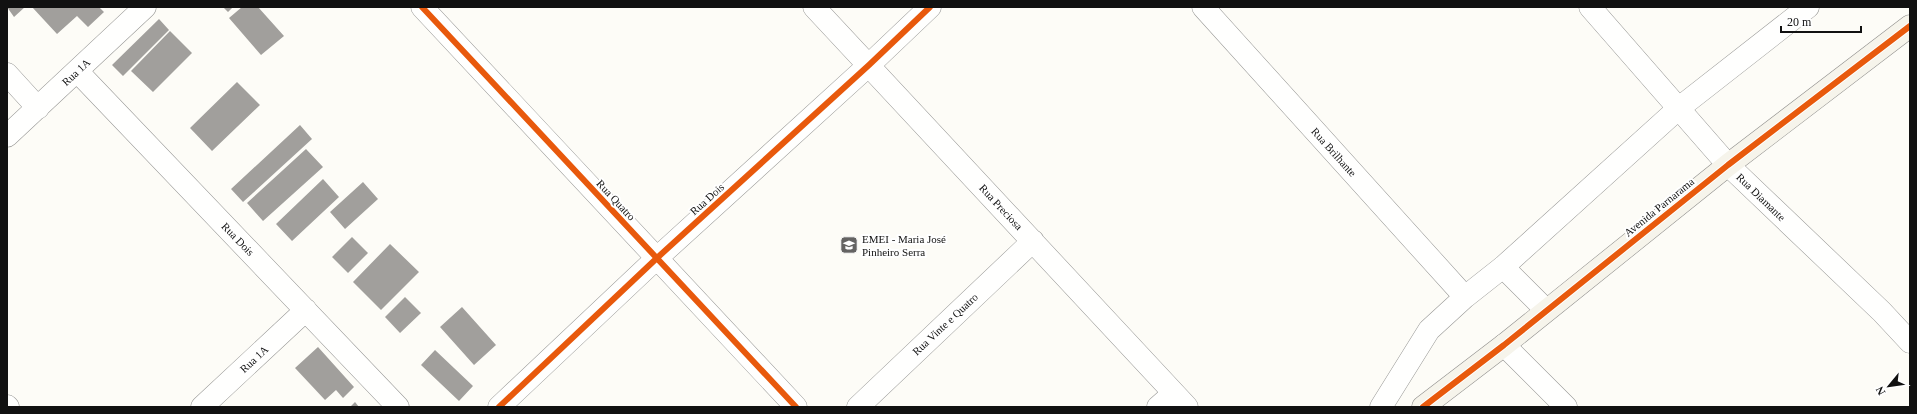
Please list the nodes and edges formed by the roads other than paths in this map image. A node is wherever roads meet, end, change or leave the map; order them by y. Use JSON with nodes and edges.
{"nodes":[{"id":1,"x":145,"y":7,"type":"edge"},
{"id":2,"x":814,"y":7,"type":"edge"},
{"id":3,"x":930,"y":7,"type":"edge"},
{"id":4,"x":1203,"y":7,"type":"edge"},
{"id":5,"x":1590,"y":7,"type":"edge"},
{"id":6,"x":1808,"y":7,"type":"edge"},
{"id":7,"x":431,"y":10,"type":"edge"},
{"id":8,"x":1910,"y":26,"type":"edge"},
{"id":9,"x":869,"y":65,"type":"junction"},
{"id":10,"x":77,"y":71,"type":"junction"},
{"id":11,"x":7,"y":74,"type":"edge"},
{"id":12,"x":38,"y":108,"type":"junction"},
{"id":13,"x":1679,"y":108,"type":"junction"},
{"id":14,"x":7,"y":136,"type":"edge"},
{"id":15,"x":1728,"y":165,"type":"junction"},
{"id":16,"x":1033,"y":241,"type":"junction"},
{"id":17,"x":657,"y":258,"type":"junction"},
{"id":18,"x":1503,"y":267,"type":"junction"},
{"id":19,"x":1465,"y":297,"type":"junction"},
{"id":20,"x":306,"y":310,"type":"junction"},
{"id":21,"x":1546,"y":310,"type":"junction"},
{"id":22,"x":1910,"y":342,"type":"edge"},
{"id":23,"x":1504,"y":345,"type":"junction"},
{"id":24,"x":1173,"y":402,"type":"edge"},
{"id":25,"x":202,"y":407,"type":"edge"},
{"id":26,"x":398,"y":407,"type":"edge"},
{"id":27,"x":499,"y":407,"type":"edge"},
{"id":28,"x":796,"y":407,"type":"edge"},
{"id":29,"x":858,"y":407,"type":"edge"},
{"id":30,"x":1381,"y":407,"type":"edge"},
{"id":31,"x":1423,"y":407,"type":"edge"},
{"id":32,"x":1566,"y":407,"type":"edge"}],
"edges":[{"from":1,"to":10,"type":"street","name":"Rua 1A"},
{"from":2,"to":9,"type":"street","name":"Rua Preciosa"},
{"from":3,"to":9,"type":"street","name":"Rua Dois"},
{"from":4,"to":19,"type":"street","name":"Rua Brilhante"},
{"from":5,"to":13,"type":"street","name":"Rua Diamante"},
{"from":6,"to":13,"type":"street"},
{"from":7,"to":17,"type":"street","name":"Rua Quatro"},
{"from":8,"to":15,"type":"street","name":"Avenida Parnarama"},
{"from":9,"to":16,"type":"street","name":"Rua Preciosa"},
{"from":9,"to":17,"type":"street","name":"Rua Dois"},
{"from":10,"to":12,"type":"street","name":"Rua 1A"},
{"from":10,"to":20,"type":"street","name":"Rua Dois"},
{"from":11,"to":12,"type":"street"},
{"from":12,"to":14,"type":"street","name":"Rua 1A"},
{"from":13,"to":15,"type":"street","name":"Rua Diamante"},
{"from":13,"to":18,"type":"street"},
{"from":15,"to":21,"type":"street","name":"Avenida Parnarama"},
{"from":15,"to":22,"type":"street","name":"Rua Diamante"},
{"from":16,"to":24,"type":"street","name":"Rua Preciosa"},
{"from":16,"to":29,"type":"street","name":"Rua Vinte e Quatro"},
{"from":17,"to":27,"type":"street","name":"Rua Dois"},
{"from":17,"to":28,"type":"street","name":"Rua Quatro"},
{"from":18,"to":19,"type":"street"},
{"from":18,"to":21,"type":"street"},
{"from":19,"to":30,"type":"street"},
{"from":20,"to":25,"type":"street","name":"Rua 1A"},
{"from":20,"to":26,"type":"street","name":"Rua Dois"},
{"from":21,"to":23,"type":"street","name":"Avenida Parnarama"},
{"from":23,"to":31,"type":"street","name":"Avenida Parnarama"},
{"from":23,"to":32,"type":"street"}]}
